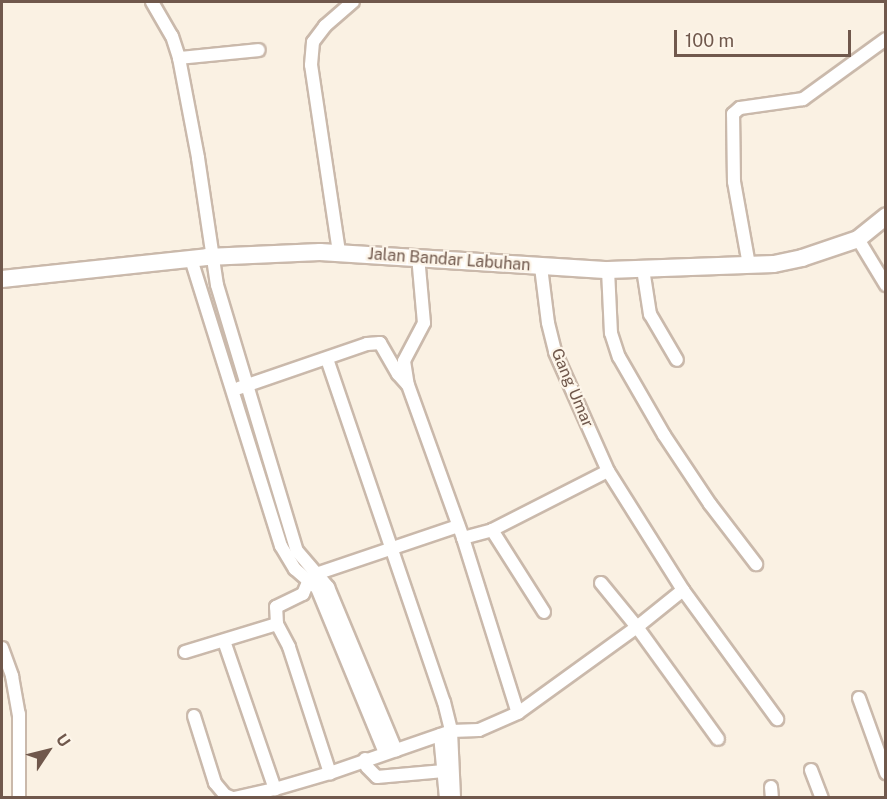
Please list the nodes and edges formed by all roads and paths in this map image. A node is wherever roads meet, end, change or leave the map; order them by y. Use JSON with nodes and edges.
{"nodes":[{"id":1,"x":152,"y":2,"type":"edge"},
{"id":2,"x":353,"y":2,"type":"edge"},
{"id":3,"x":885,"y":39,"type":"edge"},
{"id":4,"x":259,"y":50,"type":"dead end"},
{"id":5,"x":179,"y":58,"type":"junction"},
{"id":6,"x":885,"y":216,"type":"edge"},
{"id":7,"x":858,"y":239,"type":"junction"},
{"id":8,"x":339,"y":252,"type":"junction"},
{"id":9,"x":418,"y":256,"type":"junction"},
{"id":10,"x":212,"y":257,"type":"junction"},
{"id":11,"x":191,"y":260,"type":"junction"},
{"id":12,"x":749,"y":265,"type":"junction"},
{"id":13,"x":541,"y":267,"type":"junction"},
{"id":14,"x":608,"y":270,"type":"junction"},
{"id":15,"x":643,"y":270,"type":"junction"},
{"id":16,"x":2,"y":279,"type":"edge"},
{"id":17,"x":885,"y":285,"type":"edge"},
{"id":18,"x":227,"y":319,"type":"junction"},
{"id":19,"x":213,"y":323,"type":"junction"},
{"id":20,"x":327,"y":359,"type":"junction"},
{"id":21,"x":676,"y":360,"type":"dead end"},
{"id":22,"x":408,"y":385,"type":"junction"},
{"id":23,"x":246,"y":386,"type":"junction"},
{"id":24,"x":233,"y":390,"type":"junction"},
{"id":25,"x":608,"y":471,"type":"junction"},
{"id":26,"x":492,"y":530,"type":"junction"},
{"id":27,"x":460,"y":532,"type":"junction"},
{"id":28,"x":394,"y":549,"type":"junction"},
{"id":29,"x":756,"y":564,"type":"dead end"},
{"id":30,"x":314,"y":577,"type":"junction"},
{"id":31,"x":601,"y":583,"type":"dead end"},
{"id":32,"x":683,"y":590,"type":"junction"},
{"id":33,"x":544,"y":612,"type":"dead end"},
{"id":34,"x":277,"y":624,"type":"junction"},
{"id":35,"x":637,"y":627,"type":"junction"},
{"id":36,"x":224,"y":641,"type":"junction"},
{"id":37,"x":2,"y":648,"type":"edge"},
{"id":38,"x":184,"y":652,"type":"dead end"},
{"id":39,"x":859,"y":698,"type":"dead end"},
{"id":40,"x":518,"y":712,"type":"junction"},
{"id":41,"x":194,"y":716,"type":"dead end"},
{"id":42,"x":777,"y":719,"type":"dead end"},
{"id":43,"x":446,"y":733,"type":"junction"},
{"id":44,"x":718,"y":740,"type":"dead end"},
{"id":45,"x":390,"y":752,"type":"junction"},
{"id":46,"x":365,"y":759,"type":"junction"},
{"id":47,"x":811,"y":770,"type":"dead end"},
{"id":48,"x":444,"y":771,"type":"junction"},
{"id":49,"x":330,"y":772,"type":"junction"},
{"id":50,"x":885,"y":773,"type":"edge"},
{"id":51,"x":275,"y":789,"type":"junction"},
{"id":52,"x":19,"y":798,"type":"edge"},
{"id":53,"x":233,"y":798,"type":"edge"},
{"id":54,"x":446,"y":798,"type":"edge"},
{"id":55,"x":454,"y":798,"type":"edge"},
{"id":56,"x":822,"y":798,"type":"edge"}],
"edges":[{"from":1,"to":5,"type":"street"},
{"from":2,"to":8,"type":"street"},
{"from":3,"to":12,"type":"street"},
{"from":4,"to":5,"type":"street"},
{"from":5,"to":10,"type":"street"},
{"from":6,"to":7,"type":"main road","name":"Jalan Bandar Labuhan"},
{"from":7,"to":12,"type":"main road","name":"Jalan Bandar Labuhan"},
{"from":7,"to":17,"type":"street"},
{"from":8,"to":9,"type":"main road","name":"Jalan Bandar Labuhan"},
{"from":8,"to":10,"type":"main road","name":"Jalan Bandar Labuhan"},
{"from":9,"to":13,"type":"main road","name":"Jalan Bandar Labuhan"},
{"from":9,"to":22,"type":"street"},
{"from":10,"to":11,"type":"main road","name":"Jalan Bandar Labuhan"},
{"from":10,"to":18,"type":"street"},
{"from":11,"to":16,"type":"main road","name":"Jalan Bandar Labuhan"},
{"from":11,"to":19,"type":"street"},
{"from":12,"to":15,"type":"main road","name":"Jalan Bandar Labuhan"},
{"from":13,"to":14,"type":"main road","name":"Jalan Bandar Labuhan"},
{"from":13,"to":25,"type":"street","name":"Gang Umar"},
{"from":14,"to":15,"type":"main road","name":"Jalan Bandar Labuhan"},
{"from":14,"to":29,"type":"street"},
{"from":15,"to":21,"type":"street"},
{"from":18,"to":19,"type":"street"},
{"from":18,"to":23,"type":"street"},
{"from":19,"to":24,"type":"street"},
{"from":20,"to":22,"type":"street"},
{"from":20,"to":23,"type":"street"},
{"from":20,"to":28,"type":"street"},
{"from":22,"to":27,"type":"street"},
{"from":23,"to":24,"type":"street"},
{"from":23,"to":30,"type":"street"},
{"from":24,"to":30,"type":"street"},
{"from":25,"to":26,"type":"street"},
{"from":25,"to":32,"type":"street","name":"Gang Umar"},
{"from":26,"to":27,"type":"street"},
{"from":26,"to":33,"type":"street"},
{"from":27,"to":28,"type":"street"},
{"from":27,"to":40,"type":"street"},
{"from":28,"to":30,"type":"street"},
{"from":28,"to":43,"type":"street"},
{"from":30,"to":34,"type":"street"},
{"from":30,"to":45,"type":"street"},
{"from":31,"to":35,"type":"street"},
{"from":32,"to":35,"type":"street"},
{"from":32,"to":42,"type":"street","name":"Gang Umar"},
{"from":34,"to":36,"type":"street"},
{"from":34,"to":49,"type":"street"},
{"from":35,"to":40,"type":"street"},
{"from":35,"to":44,"type":"street"},
{"from":36,"to":38,"type":"street"},
{"from":36,"to":51,"type":"street"},
{"from":37,"to":52,"type":"street"},
{"from":39,"to":50,"type":"street"},
{"from":40,"to":43,"type":"street"},
{"from":41,"to":53,"type":"street"},
{"from":43,"to":45,"type":"street"},
{"from":43,"to":48,"type":"street"},
{"from":43,"to":55,"type":"street"},
{"from":45,"to":46,"type":"street"},
{"from":46,"to":48,"type":"street"},
{"from":46,"to":49,"type":"street"},
{"from":47,"to":56,"type":"street"},
{"from":48,"to":54,"type":"street"},
{"from":49,"to":51,"type":"street"},
{"from":51,"to":53,"type":"street"}]}
